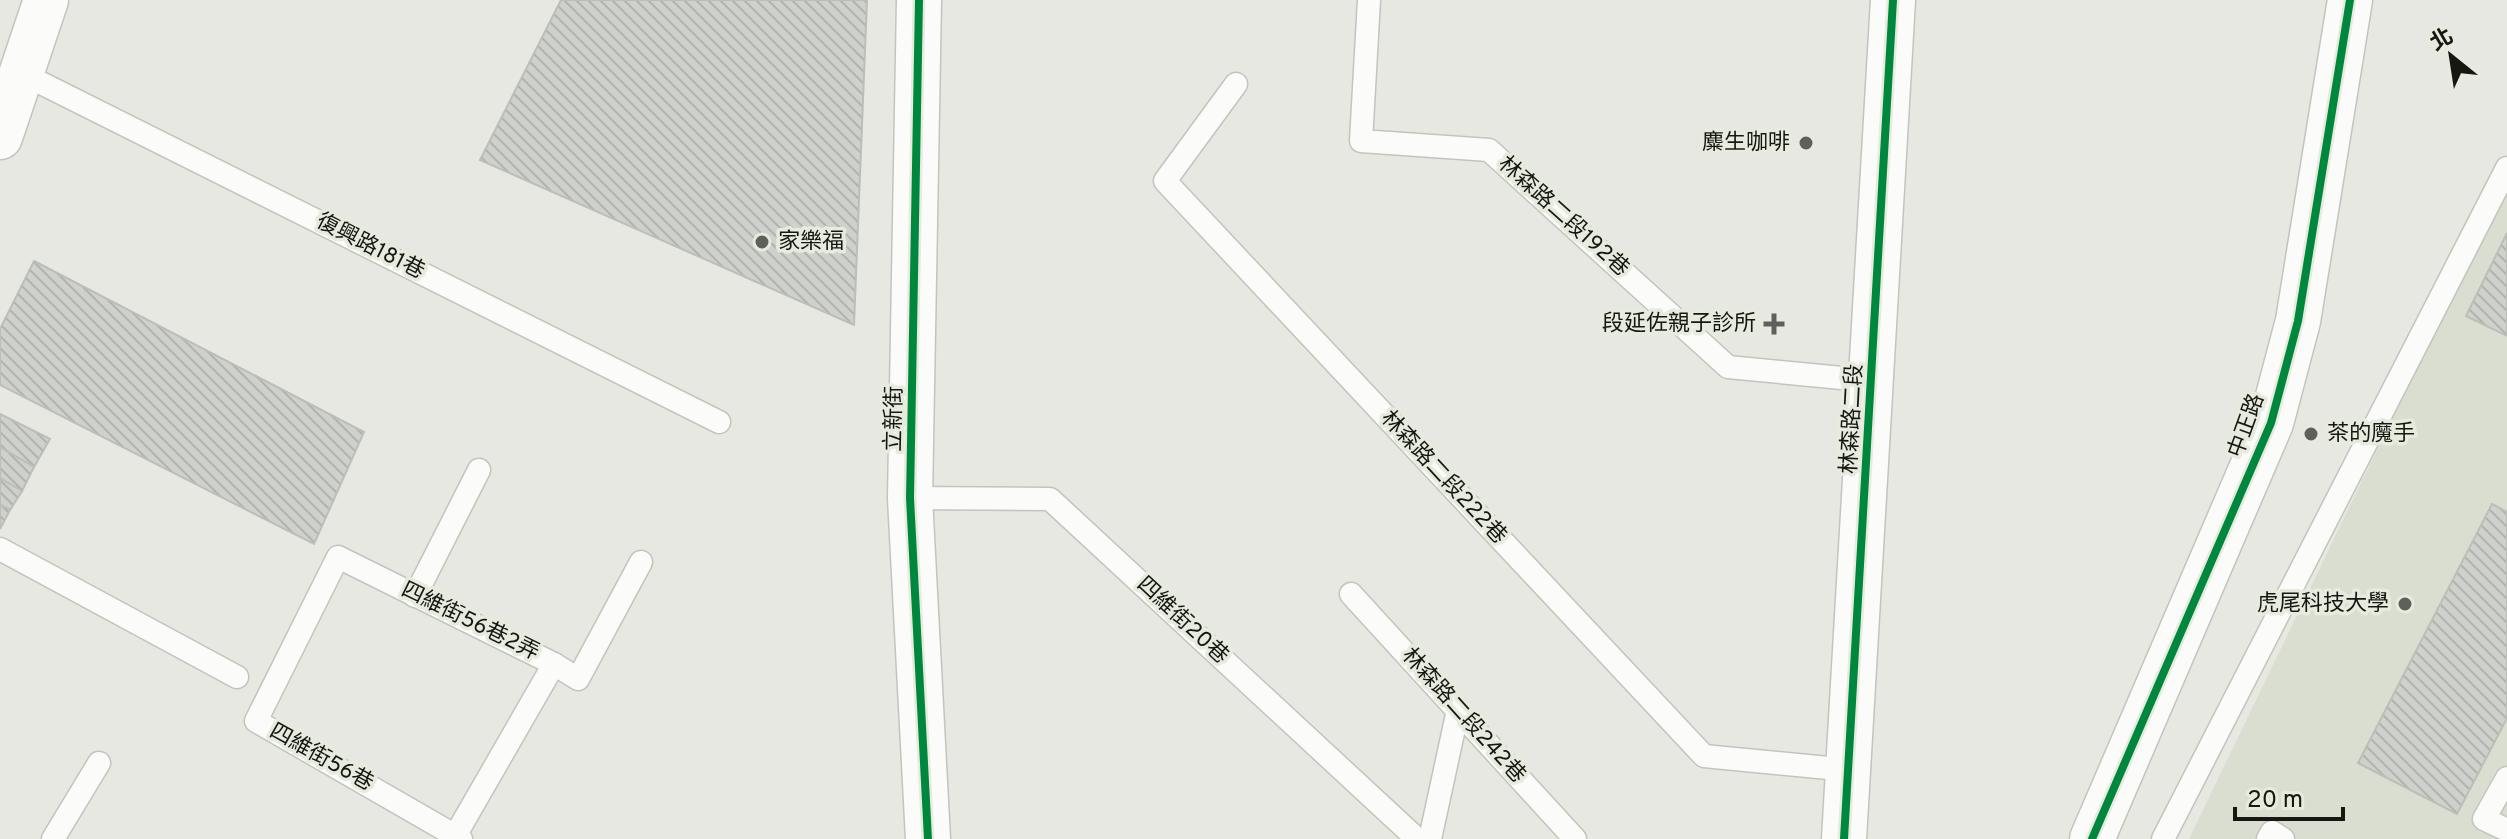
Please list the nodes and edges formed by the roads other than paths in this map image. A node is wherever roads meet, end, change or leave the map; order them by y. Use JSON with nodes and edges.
{"nodes":[{"id":1,"x":46,"y":0,"type":"edge"},
{"id":2,"x":919,"y":0,"type":"edge"},
{"id":3,"x":1369,"y":0,"type":"edge"},
{"id":4,"x":1893,"y":0,"type":"edge"},
{"id":5,"x":2350,"y":0,"type":"edge"},
{"id":6,"x":21,"y":73,"type":"junction"},
{"id":7,"x":1236,"y":84,"type":"dead end"},
{"id":8,"x":0,"y":137,"type":"edge"},
{"id":9,"x":2507,"y":168,"type":"edge"},
{"id":10,"x":1873,"y":381,"type":"junction"},
{"id":11,"x":719,"y":422,"type":"dead end"},
{"id":12,"x":479,"y":470,"type":"dead end"},
{"id":13,"x":910,"y":498,"type":"junction"},
{"id":14,"x":0,"y":549,"type":"edge"},
{"id":15,"x":338,"y":557,"type":"joint"},
{"id":16,"x":641,"y":562,"type":"dead end"},
{"id":17,"x":1351,"y":594,"type":"dead end"},
{"id":18,"x":415,"y":596,"type":"junction"},
{"id":19,"x":554,"y":664,"type":"junction"},
{"id":20,"x":237,"y":677,"type":"dead end"},
{"id":21,"x":1458,"y":710,"type":"junction"},
{"id":22,"x":99,"y":763,"type":"dead end"},
{"id":23,"x":1849,"y":770,"type":"junction"},
{"id":24,"x":2507,"y":778,"type":"edge"},
{"id":25,"x":2494,"y":830,"type":"edge"},
{"id":26,"x":458,"y":837,"type":"edge"},
{"id":27,"x":928,"y":838,"type":"edge"},
{"id":28,"x":53,"y":839,"type":"edge"},
{"id":29,"x":1417,"y":839,"type":"edge"},
{"id":30,"x":1430,"y":839,"type":"edge"},
{"id":31,"x":1575,"y":839,"type":"edge"},
{"id":32,"x":1844,"y":839,"type":"edge"},
{"id":33,"x":2092,"y":839,"type":"edge"},
{"id":34,"x":2163,"y":839,"type":"edge"},
{"id":35,"x":2268,"y":839,"type":"edge"},
{"id":36,"x":2283,"y":839,"type":"edge"}],
"edges":[{"from":1,"to":6,"type":"street"},
{"from":2,"to":13,"type":"street","name":"立新街"},
{"from":3,"to":10,"type":"lane","name":"林森路二段192巷"},
{"from":4,"to":10,"type":"street","name":"林森路二段"},
{"from":5,"to":33,"type":"street","name":"中正路"},
{"from":6,"to":8,"type":"street"},
{"from":6,"to":11,"type":"lane","name":"復興路181巷"},
{"from":7,"to":23,"type":"lane","name":"林森路二段222巷"},
{"from":9,"to":34,"type":"lane"},
{"from":10,"to":23,"type":"street","name":"林森路二段"},
{"from":12,"to":18,"type":"lane"},
{"from":13,"to":27,"type":"street","name":"立新街"},
{"from":13,"to":29,"type":"lane","name":"四維街20巷"},
{"from":14,"to":20,"type":"lane"},
{"from":15,"to":18,"type":"lane","name":"四維街56巷2弄"},
{"from":15,"to":26,"type":"lane","name":"四維街56巷"},
{"from":16,"to":19,"type":"lane"},
{"from":17,"to":21,"type":"lane","name":"林森路二段242巷"},
{"from":18,"to":19,"type":"lane","name":"四維街56巷2弄"},
{"from":19,"to":26,"type":"lane","name":"四維街56巷2弄"},
{"from":21,"to":30,"type":"lane"},
{"from":21,"to":31,"type":"lane","name":"林森路二段242巷"},
{"from":22,"to":28,"type":"lane"},
{"from":23,"to":32,"type":"street","name":"林森路二段"},
{"from":24,"to":25,"type":"lane"},
{"from":35,"to":36,"type":"lane"}]}
